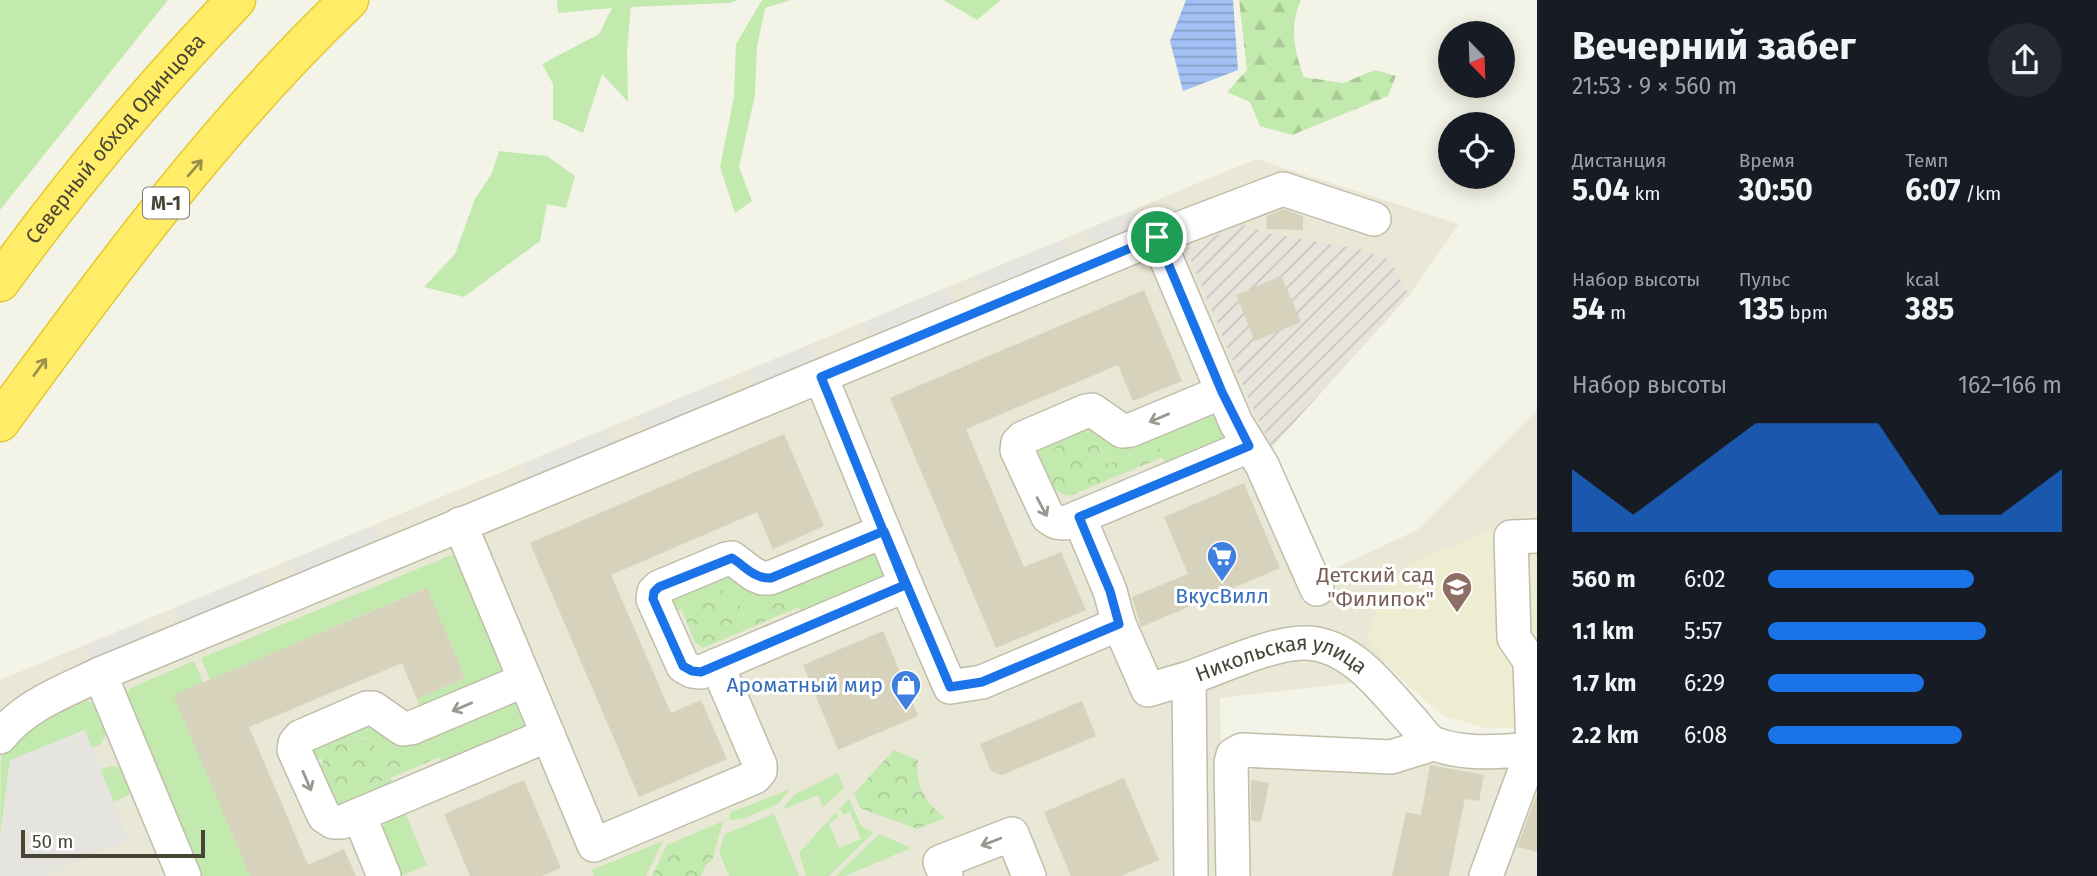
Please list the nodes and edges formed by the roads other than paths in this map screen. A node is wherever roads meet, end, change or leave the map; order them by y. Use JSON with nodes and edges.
{"nodes":[{"id":1,"x":236,"y":0,"type":"edge"},
{"id":2,"x":349,"y":0,"type":"edge"},
{"id":3,"x":1374,"y":219,"type":"dead end"},
{"id":4,"x":1157,"y":237,"type":"junction"},
{"id":5,"x":0,"y":282,"type":"edge"},
{"id":6,"x":821,"y":377,"type":"junction"},
{"id":7,"x":1222,"y":392,"type":"junction"},
{"id":8,"x":0,"y":422,"type":"edge"},
{"id":9,"x":1249,"y":446,"type":"junction"},
{"id":10,"x":1079,"y":517,"type":"junction"},
{"id":11,"x":460,"y":524,"type":"junction"},
{"id":12,"x":884,"y":531,"type":"junction"},
{"id":13,"x":1537,"y":536,"type":"edge"},
{"id":14,"x":905,"y":585,"type":"junction"},
{"id":15,"x":1317,"y":589,"type":"dead end"},
{"id":16,"x":1119,"y":624,"type":"junction"},
{"id":17,"x":1533,"y":661,"type":"edge"},
{"id":18,"x":718,"y":665,"type":"junction"},
{"id":19,"x":100,"y":674,"type":"junction"},
{"id":20,"x":1189,"y":678,"type":"junction"},
{"id":21,"x":525,"y":680,"type":"junction"},
{"id":22,"x":548,"y":735,"type":"junction"},
{"id":23,"x":0,"y":737,"type":"edge"},
{"id":24,"x":1433,"y":744,"type":"junction"},
{"id":25,"x":1535,"y":749,"type":"edge"},
{"id":26,"x":359,"y":815,"type":"junction"},
{"id":27,"x":184,"y":876,"type":"edge"},
{"id":28,"x":383,"y":876,"type":"edge"},
{"id":29,"x":946,"y":876,"type":"edge"},
{"id":30,"x":1030,"y":876,"type":"edge"},
{"id":31,"x":1191,"y":876,"type":"edge"},
{"id":32,"x":1233,"y":876,"type":"edge"},
{"id":33,"x":1486,"y":876,"type":"edge"}],
"edges":[{"from":1,"to":5,"type":"highway","name":"Северный обход Одинцова"},
{"from":8,"to":2,"type":"highway","number":"М-1","one_way":true},
{"from":3,"to":4,"type":"street"},
{"from":4,"to":6,"type":"street"},
{"from":4,"to":7,"type":"street"},
{"from":6,"to":11,"type":"street"},
{"from":6,"to":12,"type":"street"},
{"from":7,"to":9,"type":"street"},
{"from":7,"to":10,"type":"street","one_way":true},
{"from":9,"to":10,"type":"street"},
{"from":9,"to":15,"type":"street"},
{"from":10,"to":16,"type":"street"},
{"from":11,"to":19,"type":"street"},
{"from":11,"to":21,"type":"street"},
{"from":12,"to":14,"type":"street"},
{"from":12,"to":18,"type":"street"},
{"from":13,"to":17,"type":"street"},
{"from":14,"to":16,"type":"street"},
{"from":14,"to":18,"type":"street"},
{"from":16,"to":20,"type":"street"},
{"from":17,"to":25,"type":"street"},
{"from":18,"to":22,"type":"street"},
{"from":19,"to":23,"type":"street"},
{"from":19,"to":27,"type":"street"},
{"from":20,"to":24,"type":"street","name":"Никольская улица"},
{"from":20,"to":31,"type":"street","name":"Никольская улица"},
{"from":21,"to":22,"type":"street"},
{"from":21,"to":26,"type":"street","one_way":true},
{"from":22,"to":26,"type":"street"},
{"from":24,"to":25,"type":"street"},
{"from":24,"to":32,"type":"street"},
{"from":25,"to":33,"type":"street"},
{"from":26,"to":28,"type":"street"},
{"from":30,"to":29,"type":"street","one_way":true}]}
